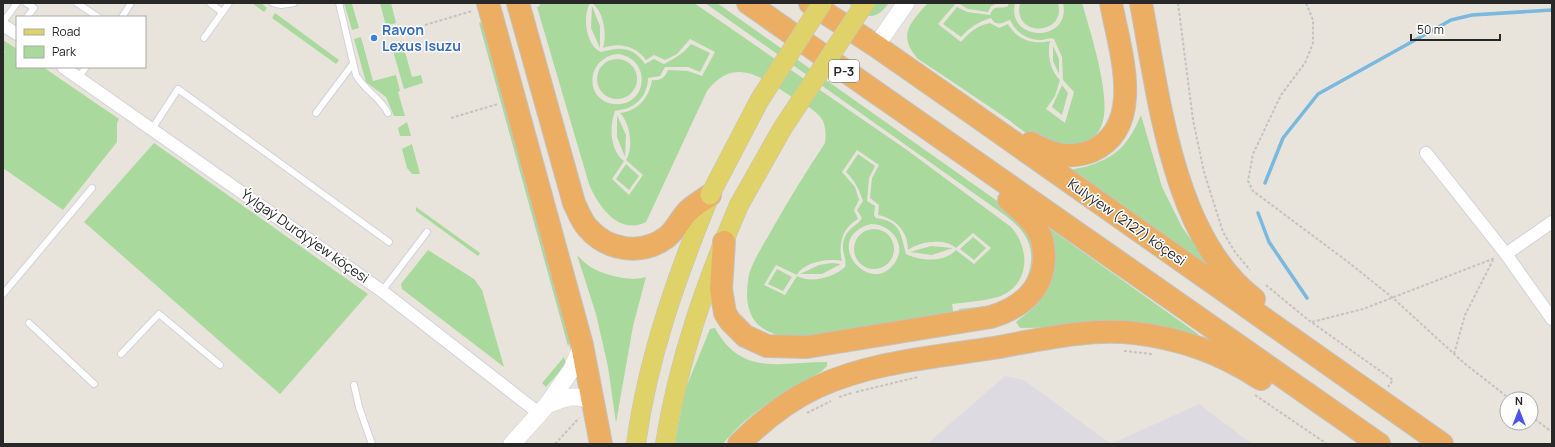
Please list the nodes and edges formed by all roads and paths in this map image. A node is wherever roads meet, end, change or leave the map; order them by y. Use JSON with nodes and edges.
{"nodes":[{"id":1,"x":17,"y":3,"type":"edge"},
{"id":2,"x":27,"y":3,"type":"edge"},
{"id":3,"x":77,"y":3,"type":"edge"},
{"id":4,"x":131,"y":3,"type":"edge"},
{"id":5,"x":210,"y":3,"type":"edge"},
{"id":6,"x":229,"y":3,"type":"edge"},
{"id":7,"x":273,"y":3,"type":"edge"},
{"id":8,"x":294,"y":3,"type":"edge"},
{"id":9,"x":339,"y":3,"type":"edge"},
{"id":10,"x":518,"y":3,"type":"edge"},
{"id":11,"x":748,"y":3,"type":"edge"},
{"id":12,"x":810,"y":3,"type":"edge"},
{"id":13,"x":822,"y":3,"type":"edge"},
{"id":14,"x":865,"y":3,"type":"edge"},
{"id":15,"x":906,"y":3,"type":"edge"},
{"id":16,"x":1111,"y":3,"type":"edge"},
{"id":17,"x":1140,"y":3,"type":"edge"},
{"id":18,"x":1178,"y":3,"type":"edge"},
{"id":19,"x":1306,"y":3,"type":"edge"},
{"id":20,"x":480,"y":7,"type":"edge"},
{"id":21,"x":222,"y":12,"type":"junction"},
{"id":22,"x":28,"y":16,"type":"edge"},
{"id":23,"x":96,"y":16,"type":"edge"},
{"id":24,"x":123,"y":16,"type":"edge"},
{"id":25,"x":3,"y":22,"type":"edge"},
{"id":26,"x":425,"y":24,"type":"dead end"},
{"id":27,"x":3,"y":25,"type":"edge"},
{"id":28,"x":16,"y":33,"type":"edge"},
{"id":29,"x":204,"y":38,"type":"dead end"},
{"id":30,"x":876,"y":46,"type":"junction"},
{"id":31,"x":352,"y":65,"type":"junction"},
{"id":32,"x":64,"y":68,"type":"edge"},
{"id":33,"x":85,"y":68,"type":"edge"},
{"id":34,"x":78,"y":78,"type":"junction"},
{"id":35,"x":498,"y":104,"type":"dead end"},
{"id":36,"x":962,"y":106,"type":"junction"},
{"id":37,"x":316,"y":113,"type":"dead end"},
{"id":38,"x":388,"y":113,"type":"dead end"},
{"id":39,"x":451,"y":118,"type":"dead end"},
{"id":40,"x":152,"y":129,"type":"junction"},
{"id":41,"x":941,"y":139,"type":"junction"},
{"id":42,"x":1426,"y":153,"type":"dead end"},
{"id":43,"x":92,"y":188,"type":"dead end"},
{"id":44,"x":710,"y":195,"type":"junction"},
{"id":45,"x":1552,"y":222,"type":"edge"},
{"id":46,"x":427,"y":232,"type":"dead end"},
{"id":47,"x":389,"y":242,"type":"dead end"},
{"id":48,"x":724,"y":242,"type":"junction"},
{"id":49,"x":1506,"y":254,"type":"junction"},
{"id":50,"x":1493,"y":259,"type":"junction"},
{"id":51,"x":1254,"y":275,"type":"dead end"},
{"id":52,"x":1264,"y":284,"type":"dead end"},
{"id":53,"x":382,"y":291,"type":"junction"},
{"id":54,"x":3,"y":294,"type":"edge"},
{"id":55,"x":1393,"y":298,"type":"junction"},
{"id":56,"x":1552,"y":319,"type":"edge"},
{"id":57,"x":1312,"y":322,"type":"junction"},
{"id":58,"x":29,"y":323,"type":"dead end"},
{"id":59,"x":582,"y":345,"type":"junction"},
{"id":60,"x":1121,"y":350,"type":"dead end"},
{"id":61,"x":121,"y":354,"type":"dead end"},
{"id":62,"x":1454,"y":354,"type":"junction"},
{"id":63,"x":1156,"y":355,"type":"dead end"},
{"id":64,"x":220,"y":365,"type":"dead end"},
{"id":65,"x":923,"y":376,"type":"dead end"},
{"id":66,"x":94,"y":384,"type":"dead end"},
{"id":67,"x":354,"y":385,"type":"dead end"},
{"id":68,"x":1384,"y":391,"type":"junction"},
{"id":69,"x":1500,"y":391,"type":"edge"},
{"id":70,"x":1251,"y":393,"type":"dead end"},
{"id":71,"x":838,"y":398,"type":"dead end"},
{"id":72,"x":833,"y":400,"type":"dead end"},
{"id":73,"x":594,"y":402,"type":"junction"},
{"id":74,"x":543,"y":410,"type":"junction"},
{"id":75,"x":803,"y":415,"type":"dead end"},
{"id":76,"x":579,"y":418,"type":"dead end"},
{"id":77,"x":1539,"y":422,"type":"edge"},
{"id":78,"x":1552,"y":432,"type":"edge"},
{"id":79,"x":372,"y":444,"type":"edge"},
{"id":80,"x":512,"y":444,"type":"edge"},
{"id":81,"x":555,"y":444,"type":"edge"},
{"id":82,"x":601,"y":444,"type":"edge"},
{"id":83,"x":636,"y":444,"type":"edge"},
{"id":84,"x":665,"y":444,"type":"edge"},
{"id":85,"x":739,"y":444,"type":"edge"},
{"id":86,"x":1327,"y":444,"type":"edge"},
{"id":87,"x":1361,"y":444,"type":"edge"},
{"id":88,"x":1378,"y":444,"type":"edge"},
{"id":89,"x":1442,"y":444,"type":"edge"},
{"id":90,"x":1447,"y":444,"type":"edge"}],
"edges":[{"from":1,"to":25,"type":"lane"},
{"from":2,"to":22,"type":"lane"},
{"from":3,"to":23,"type":"lane"},
{"from":4,"to":24,"type":"lane"},
{"from":5,"to":21,"type":"lane"},
{"from":6,"to":21,"type":"lane"},
{"from":7,"to":8,"type":"lane"},
{"from":9,"to":31,"type":"lane"},
{"from":10,"to":44,"type":"highway"},
{"from":11,"to":41,"type":"highway","number":"P-3"},
{"from":12,"to":30,"type":"highway","name":"Kulyýew (2127) köçesi"},
{"from":13,"to":44,"type":"main road","bridge":true},
{"from":14,"to":48,"type":"main road","bridge":true},
{"from":15,"to":30,"type":"street"},
{"from":16,"to":36,"type":"highway"},
{"from":17,"to":68,"type":"highway"},
{"from":18,"to":51,"type":"path"},
{"from":19,"to":55,"type":"path"},
{"from":20,"to":26,"type":"path"},
{"from":20,"to":59,"type":"highway"},
{"from":21,"to":29,"type":"lane"},
{"from":27,"to":28,"type":"street"},
{"from":30,"to":36,"type":"highway","name":"Kulyýew (2127) köçesi"},
{"from":31,"to":37,"type":"lane"},
{"from":31,"to":38,"type":"lane"},
{"from":32,"to":34,"type":"street","name":"Ýylgaý Durdyýew köçesi"},
{"from":33,"to":34,"type":"lane"},
{"from":34,"to":40,"type":"street","name":"Ýylgaý Durdyýew köçesi"},
{"from":35,"to":39,"type":"path"},
{"from":36,"to":89,"type":"highway","name":"Kulyýew (2127) köçesi"},
{"from":40,"to":47,"type":"lane"},
{"from":40,"to":53,"type":"street","name":"Ýylgaý Durdyýew köçesi"},
{"from":41,"to":48,"type":"highway"},
{"from":41,"to":88,"type":"highway"},
{"from":42,"to":49,"type":"street"},
{"from":43,"to":54,"type":"lane"},
{"from":44,"to":83,"type":"main road"},
{"from":45,"to":49,"type":"street"},
{"from":46,"to":53,"type":"lane"},
{"from":48,"to":84,"type":"main road"},
{"from":49,"to":50,"type":"path"},
{"from":49,"to":56,"type":"street"},
{"from":50,"to":55,"type":"path"},
{"from":50,"to":62,"type":"path"},
{"from":52,"to":57,"type":"path"},
{"from":53,"to":74,"type":"street","name":"Ýylgaý Durdyýew köçesi"},
{"from":55,"to":57,"type":"path"},
{"from":55,"to":62,"type":"path"},
{"from":57,"to":68,"type":"path"},
{"from":58,"to":66,"type":"lane"},
{"from":59,"to":73,"type":"highway"},
{"from":59,"to":74,"type":"street"},
{"from":60,"to":63,"type":"path"},
{"from":61,"to":64,"type":"lane"},
{"from":62,"to":69,"type":"path"},
{"from":65,"to":71,"type":"path"},
{"from":67,"to":79,"type":"lane"},
{"from":68,"to":90,"type":"highway"},
{"from":70,"to":86,"type":"path"},
{"from":72,"to":75,"type":"path"},
{"from":73,"to":74,"type":"street"},
{"from":73,"to":82,"type":"highway"},
{"from":74,"to":80,"type":"street"},
{"from":76,"to":81,"type":"path"},
{"from":77,"to":78,"type":"path"},
{"from":85,"to":87,"type":"highway"}]}
